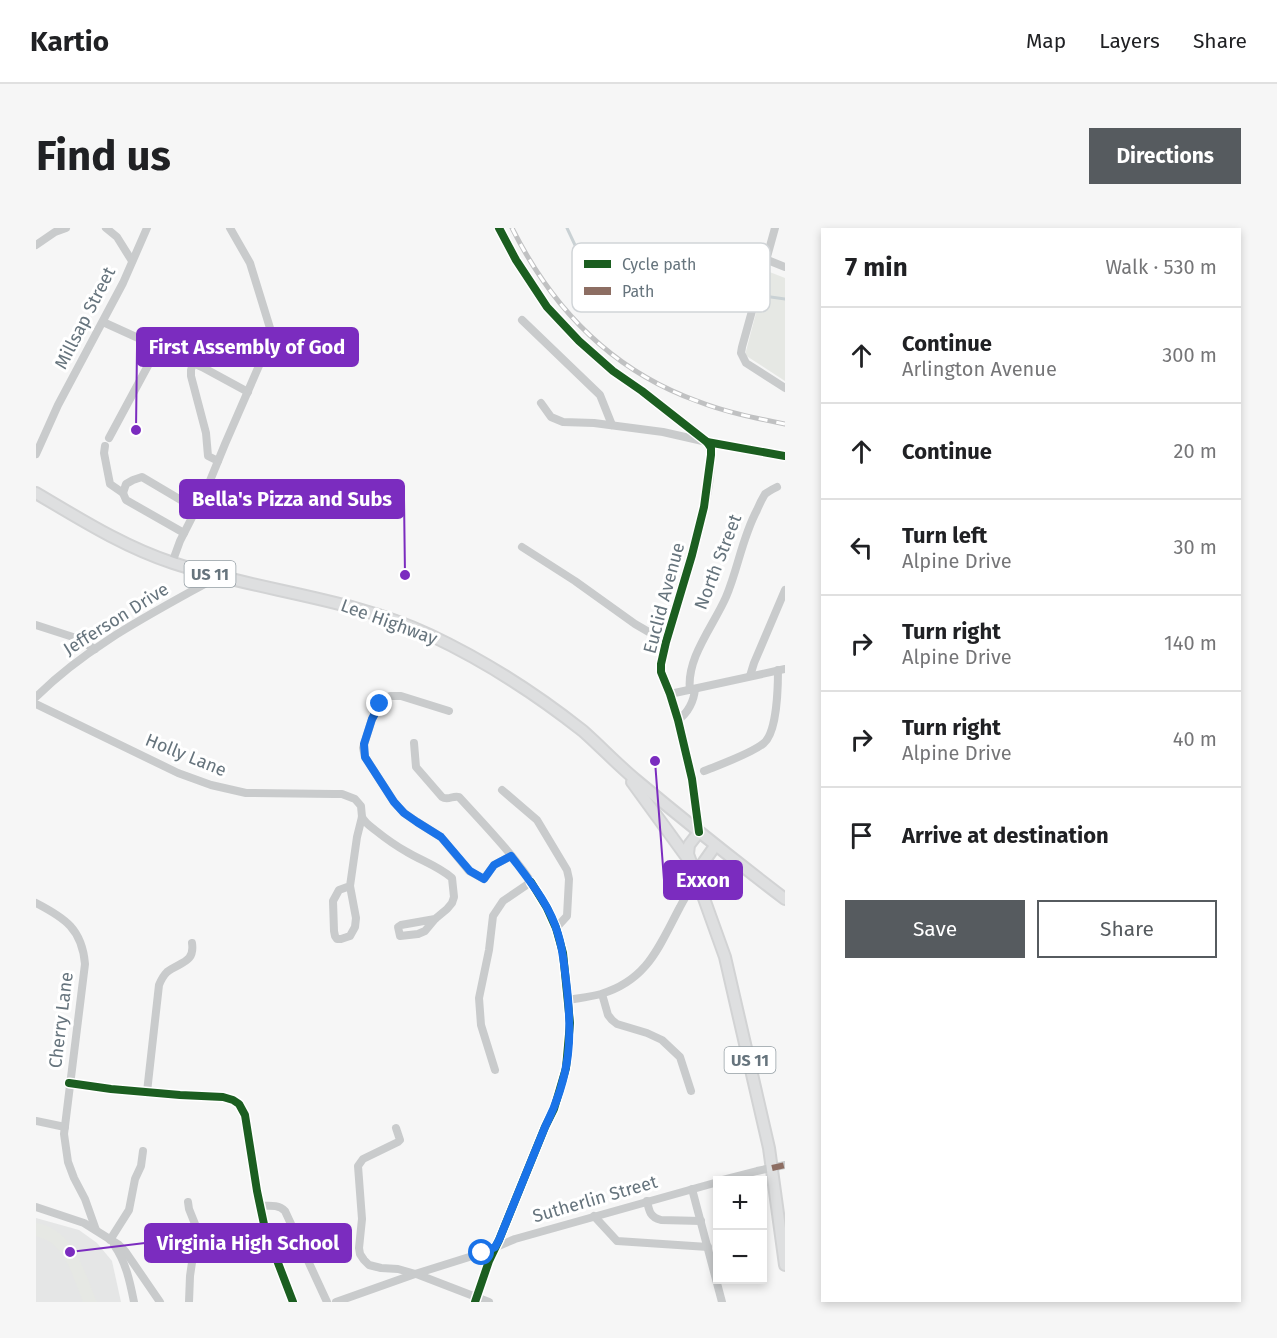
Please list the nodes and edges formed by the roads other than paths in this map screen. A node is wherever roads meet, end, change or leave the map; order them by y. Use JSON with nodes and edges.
{"nodes":[{"id":1,"x":66,"y":228,"type":"edge"},
{"id":2,"x":106,"y":228,"type":"edge"},
{"id":3,"x":147,"y":228,"type":"edge"},
{"id":4,"x":230,"y":228,"type":"edge"},
{"id":5,"x":499,"y":228,"type":"edge"},
{"id":6,"x":775,"y":228,"type":"edge"},
{"id":7,"x":770,"y":244,"type":"edge"},
{"id":8,"x":36,"y":246,"type":"edge"},
{"id":9,"x":132,"y":261,"type":"junction"},
{"id":10,"x":770,"y":261,"type":"edge"},
{"id":11,"x":785,"y":267,"type":"edge"},
{"id":12,"x":752,"y":312,"type":"edge"},
{"id":13,"x":522,"y":320,"type":"dead end"},
{"id":14,"x":103,"y":322,"type":"junction"},
{"id":15,"x":158,"y":347,"type":"junction"},
{"id":16,"x":193,"y":363,"type":"junction"},
{"id":17,"x":785,"y":388,"type":"edge"},
{"id":18,"x":248,"y":392,"type":"junction"},
{"id":19,"x":541,"y":403,"type":"dead end"},
{"id":20,"x":612,"y":425,"type":"junction"},
{"id":21,"x":707,"y":442,"type":"junction"},
{"id":22,"x":36,"y":454,"type":"edge"},
{"id":23,"x":785,"y":456,"type":"edge"},
{"id":24,"x":218,"y":460,"type":"junction"},
{"id":25,"x":777,"y":488,"type":"dead end"},
{"id":26,"x":36,"y":493,"type":"edge"},
{"id":27,"x":123,"y":493,"type":"junction"},
{"id":28,"x":196,"y":509,"type":"junction"},
{"id":29,"x":184,"y":534,"type":"junction"},
{"id":30,"x":522,"y":547,"type":"dead end"},
{"id":31,"x":172,"y":563,"type":"junction"},
{"id":32,"x":219,"y":576,"type":"junction"},
{"id":33,"x":785,"y":590,"type":"edge"},
{"id":34,"x":36,"y":625,"type":"edge"},
{"id":35,"x":666,"y":642,"type":"junction"},
{"id":36,"x":95,"y":649,"type":"junction"},
{"id":37,"x":782,"y":670,"type":"edge"},
{"id":38,"x":750,"y":676,"type":"junction"},
{"id":39,"x":692,"y":689,"type":"junction"},
{"id":40,"x":670,"y":694,"type":"junction"},
{"id":41,"x":36,"y":697,"type":"edge"},
{"id":42,"x":36,"y":704,"type":"edge"},
{"id":43,"x":449,"y":711,"type":"dead end"},
{"id":44,"x":678,"y":720,"type":"junction"},
{"id":45,"x":414,"y":743,"type":"dead end"},
{"id":46,"x":622,"y":768,"type":"junction"},
{"id":47,"x":704,"y":771,"type":"dead end"},
{"id":48,"x":502,"y":790,"type":"dead end"},
{"id":49,"x":362,"y":817,"type":"junction"},
{"id":50,"x":699,"y":832,"type":"junction"},
{"id":51,"x":716,"y":846,"type":"junction"},
{"id":52,"x":511,"y":856,"type":"junction"},
{"id":53,"x":690,"y":862,"type":"junction"},
{"id":54,"x":697,"y":879,"type":"junction"},
{"id":55,"x":531,"y":882,"type":"junction"},
{"id":56,"x":350,"y":886,"type":"junction"},
{"id":57,"x":785,"y":899,"type":"edge"},
{"id":58,"x":36,"y":903,"type":"edge"},
{"id":59,"x":435,"y":919,"type":"dead end"},
{"id":60,"x":556,"y":928,"type":"junction"},
{"id":61,"x":192,"y":943,"type":"dead end"},
{"id":62,"x":602,"y":994,"type":"junction"},
{"id":63,"x":568,"y":1000,"type":"junction"},
{"id":64,"x":495,"y":1070,"type":"dead end"},
{"id":65,"x":69,"y":1083,"type":"junction"},
{"id":66,"x":691,"y":1091,"type":"dead end"},
{"id":67,"x":147,"y":1092,"type":"junction"},
{"id":68,"x":36,"y":1120,"type":"edge"},
{"id":69,"x":64,"y":1127,"type":"junction"},
{"id":70,"x":396,"y":1128,"type":"dead end"},
{"id":71,"x":143,"y":1151,"type":"dead end"},
{"id":72,"x":785,"y":1165,"type":"edge"},
{"id":73,"x":772,"y":1168,"type":"junction"},
{"id":74,"x":739,"y":1176,"type":"edge"},
{"id":75,"x":713,"y":1183,"type":"edge"},
{"id":76,"x":692,"y":1189,"type":"junction"},
{"id":77,"x":647,"y":1201,"type":"junction"},
{"id":78,"x":188,"y":1202,"type":"dead end"},
{"id":79,"x":259,"y":1206,"type":"junction"},
{"id":80,"x":36,"y":1207,"type":"edge"},
{"id":81,"x":594,"y":1216,"type":"junction"},
{"id":82,"x":701,"y":1221,"type":"junction"},
{"id":83,"x":96,"y":1230,"type":"junction"},
{"id":84,"x":110,"y":1240,"type":"junction"},
{"id":85,"x":495,"y":1247,"type":"junction"},
{"id":86,"x":708,"y":1247,"type":"junction"},
{"id":87,"x":785,"y":1265,"type":"edge"},
{"id":88,"x":415,"y":1274,"type":"junction"},
{"id":89,"x":476,"y":1300,"type":"edge"},
{"id":90,"x":134,"y":1302,"type":"edge"},
{"id":91,"x":160,"y":1302,"type":"edge"},
{"id":92,"x":189,"y":1302,"type":"edge"},
{"id":93,"x":293,"y":1302,"type":"edge"},
{"id":94,"x":327,"y":1302,"type":"edge"},
{"id":95,"x":336,"y":1302,"type":"edge"},
{"id":96,"x":489,"y":1302,"type":"edge"},
{"id":97,"x":722,"y":1302,"type":"edge"}],
"edges":[{"from":1,"to":8,"type":"street"},
{"from":2,"to":9,"type":"street"},
{"from":3,"to":9,"type":"street","name":"Millsap Street"},
{"from":4,"to":18,"type":"street"},
{"from":5,"to":21,"type":"street"},
{"from":6,"to":7,"type":"street"},
{"from":9,"to":14,"type":"street","name":"Millsap Street"},
{"from":10,"to":11,"type":"street"},
{"from":12,"to":17,"type":"street"},
{"from":13,"to":20,"type":"street"},
{"from":14,"to":15,"type":"street"},
{"from":14,"to":22,"type":"street","name":"Millsap Street"},
{"from":15,"to":16,"type":"street"},
{"from":15,"to":27,"type":"street"},
{"from":16,"to":18,"type":"street"},
{"from":16,"to":24,"type":"street"},
{"from":18,"to":24,"type":"street"},
{"from":19,"to":20,"type":"street"},
{"from":20,"to":21,"type":"street"},
{"from":21,"to":23,"type":"street"},
{"from":21,"to":35,"type":"street","name":"Euclid Avenue"},
{"from":24,"to":28,"type":"street"},
{"from":25,"to":39,"type":"street","name":"North Street"},
{"from":26,"to":31,"type":"main road","name":"Lee Highway","number":"US 11"},
{"from":27,"to":28,"type":"street"},
{"from":27,"to":29,"type":"street"},
{"from":28,"to":29,"type":"street"},
{"from":29,"to":31,"type":"street"},
{"from":30,"to":35,"type":"street"},
{"from":31,"to":32,"type":"main road","name":"Lee Highway","number":"US 11"},
{"from":32,"to":36,"type":"street","name":"Jefferson Drive"},
{"from":32,"to":46,"type":"main road","name":"Lee Highway","number":"US 11"},
{"from":33,"to":38,"type":"street"},
{"from":34,"to":36,"type":"street"},
{"from":35,"to":40,"type":"street","name":"Euclid Avenue"},
{"from":36,"to":41,"type":"street","name":"Jefferson Drive"},
{"from":37,"to":38,"type":"street"},
{"from":37,"to":47,"type":"street"},
{"from":38,"to":39,"type":"street"},
{"from":39,"to":40,"type":"street"},
{"from":39,"to":44,"type":"street","name":"North Street"},
{"from":40,"to":44,"type":"street","name":"Euclid Avenue"},
{"from":42,"to":49,"type":"street","name":"Holly Lane"},
{"from":43,"to":52,"type":"street"},
{"from":44,"to":50,"type":"street","name":"Euclid Avenue"},
{"from":45,"to":52,"type":"street"},
{"from":46,"to":50,"type":"main road","name":"Lee Highway","number":"US 11"},
{"from":46,"to":53,"type":"main road"},
{"from":48,"to":60,"type":"street"},
{"from":49,"to":56,"type":"street"},
{"from":49,"to":59,"type":"street"},
{"from":50,"to":51,"type":"main road","name":"Lee Highway"},
{"from":50,"to":53,"type":"main road","name":"Euclid Avenue"},
{"from":51,"to":54,"type":"main road"},
{"from":51,"to":57,"type":"main road","name":"Lee Highway"},
{"from":52,"to":55,"type":"street"},
{"from":53,"to":54,"type":"main road","number":"US 11"},
{"from":54,"to":62,"type":"street"},
{"from":54,"to":73,"type":"main road","number":"US 11"},
{"from":55,"to":60,"type":"street"},
{"from":55,"to":64,"type":"street"},
{"from":56,"to":56,"type":"street"},
{"from":58,"to":65,"type":"street","name":"Cherry Lane"},
{"from":60,"to":63,"type":"street"},
{"from":61,"to":67,"type":"street"},
{"from":62,"to":63,"type":"street"},
{"from":62,"to":66,"type":"street"},
{"from":63,"to":85,"type":"street"},
{"from":65,"to":67,"type":"street"},
{"from":65,"to":69,"type":"street","name":"Cherry Lane"},
{"from":67,"to":79,"type":"street"},
{"from":68,"to":69,"type":"street"},
{"from":69,"to":83,"type":"street","name":"Cherry Lane"},
{"from":70,"to":88,"type":"street"},
{"from":71,"to":84,"type":"street"},
{"from":72,"to":73,"type":"street"},
{"from":73,"to":74,"type":"street"},
{"from":73,"to":87,"type":"main road","number":"US 11"},
{"from":75,"to":76,"type":"street","name":"Sutherlin Street"},
{"from":76,"to":77,"type":"street","name":"Sutherlin Street"},
{"from":76,"to":82,"type":"street"},
{"from":77,"to":81,"type":"street","name":"Sutherlin Street"},
{"from":77,"to":82,"type":"street"},
{"from":78,"to":92,"type":"street"},
{"from":79,"to":93,"type":"street"},
{"from":79,"to":94,"type":"street"},
{"from":80,"to":83,"type":"street"},
{"from":81,"to":85,"type":"street","name":"Sutherlin Street"},
{"from":81,"to":86,"type":"street"},
{"from":82,"to":86,"type":"street"},
{"from":83,"to":84,"type":"street"},
{"from":84,"to":90,"type":"street"},
{"from":84,"to":91,"type":"street"},
{"from":85,"to":88,"type":"street","name":"Sutherlin Street"},
{"from":85,"to":89,"type":"street"},
{"from":86,"to":97,"type":"street"},
{"from":88,"to":89,"type":"street"},
{"from":88,"to":95,"type":"street","name":"Sutherlin Street"},
{"from":89,"to":96,"type":"street"}]}
